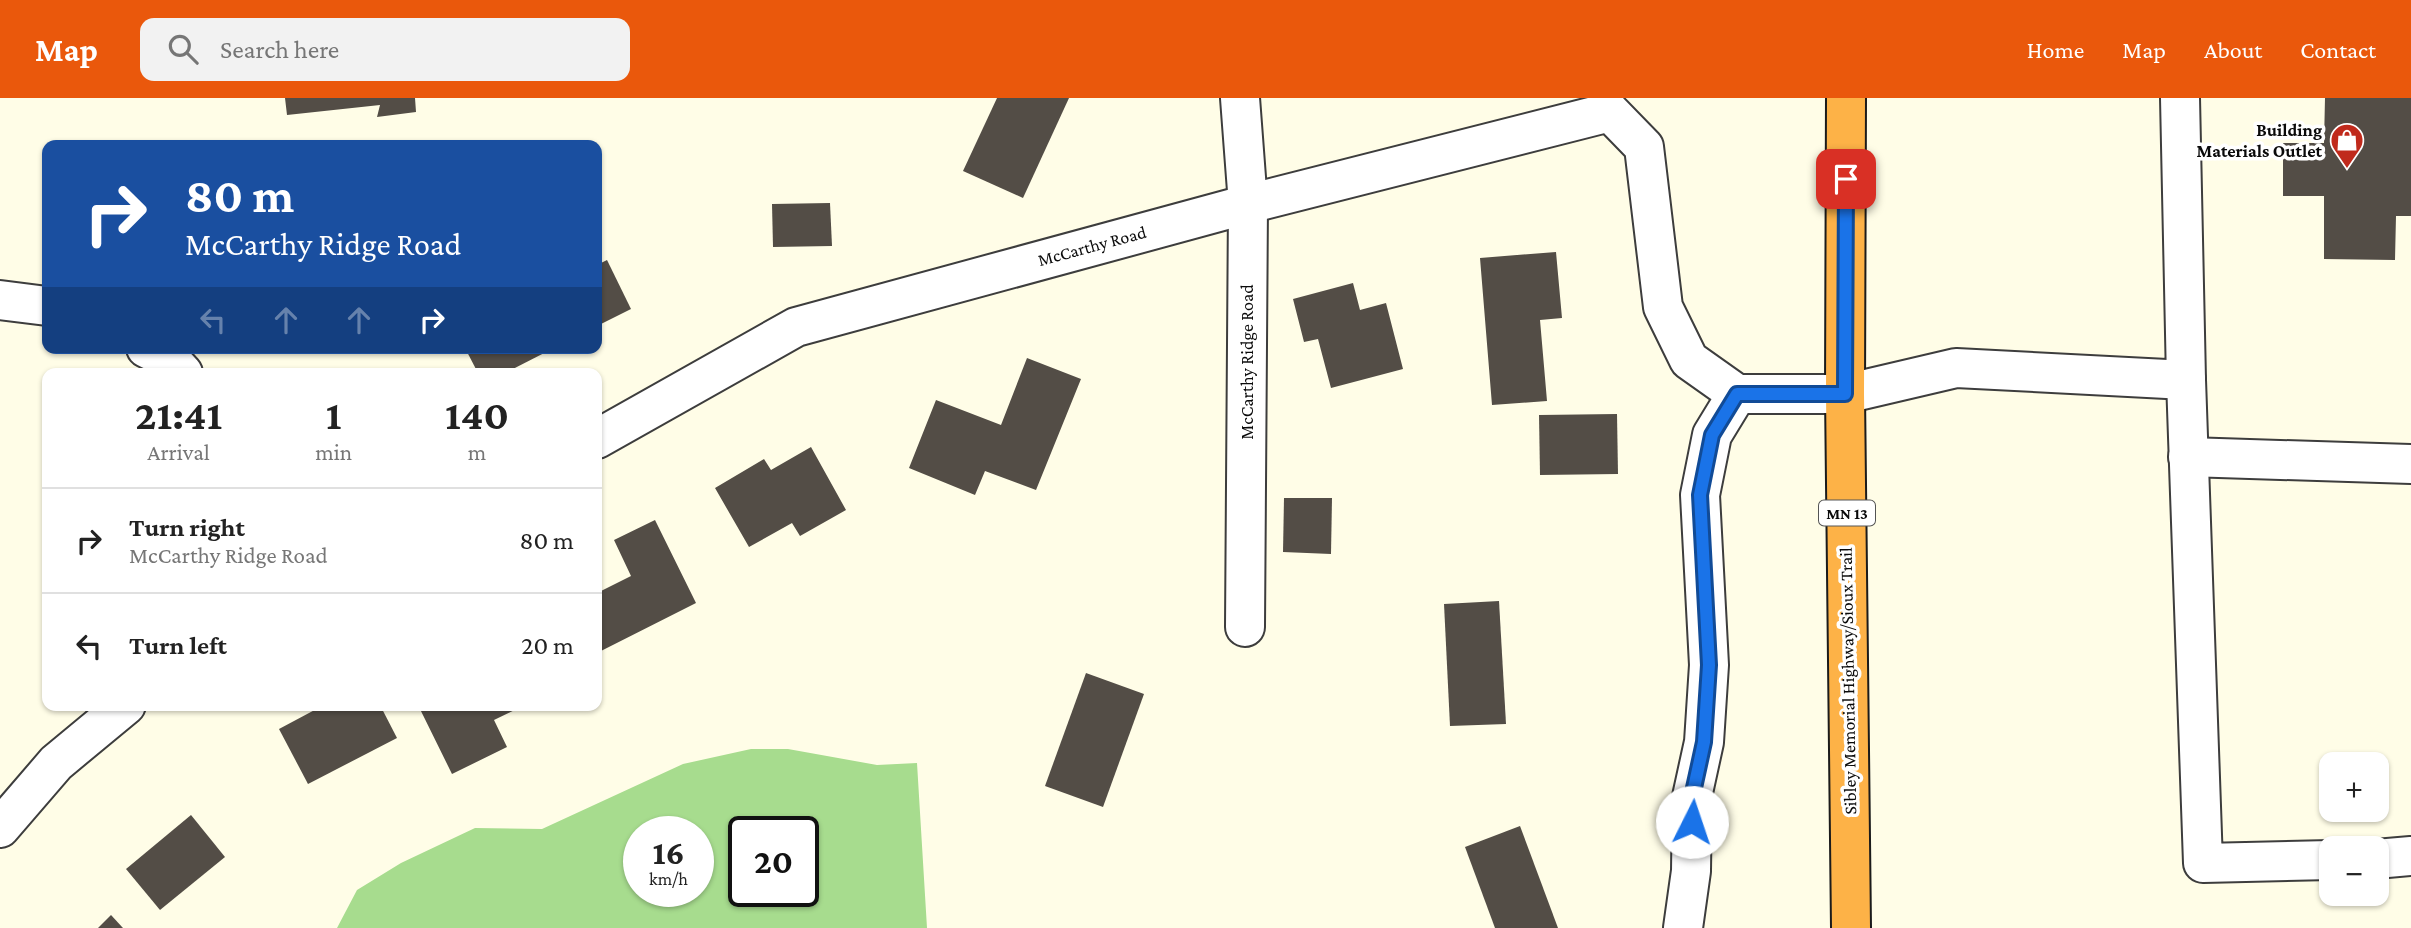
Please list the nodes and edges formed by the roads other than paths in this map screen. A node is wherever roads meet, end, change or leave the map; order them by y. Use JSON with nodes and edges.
{"nodes":[{"id":1,"x":1240,"y":98,"type":"edge"},
{"id":2,"x":1846,"y":98,"type":"edge"},
{"id":3,"x":2180,"y":98,"type":"edge"},
{"id":4,"x":1248,"y":204,"type":"junction"},
{"id":5,"x":0,"y":300,"type":"edge"},
{"id":6,"x":42,"y":305,"type":"edge"},
{"id":7,"x":157,"y":354,"type":"edge"},
{"id":8,"x":178,"y":368,"type":"edge"},
{"id":9,"x":2186,"y":380,"type":"junction"},
{"id":10,"x":1737,"y":394,"type":"junction"},
{"id":11,"x":1845,"y":394,"type":"junction"},
{"id":12,"x":602,"y":436,"type":"edge"},
{"id":13,"x":2188,"y":457,"type":"junction"},
{"id":14,"x":2411,"y":464,"type":"edge"},
{"id":15,"x":1245,"y":627,"type":"dead end"},
{"id":16,"x":119,"y":711,"type":"edge"},
{"id":17,"x":0,"y":828,"type":"edge"},
{"id":18,"x":2411,"y":856,"type":"edge"},
{"id":19,"x":2389,"y":858,"type":"edge"},
{"id":20,"x":2319,"y":860,"type":"edge"},
{"id":21,"x":1683,"y":928,"type":"edge"},
{"id":22,"x":1851,"y":928,"type":"edge"}],
"edges":[{"from":1,"to":4,"type":"street","name":"McCarthy Ridge Road"},
{"from":2,"to":11,"type":"highway","name":"Sibley Memorial Highway/Sioux Trail","number":"MN 13"},
{"from":3,"to":9,"type":"street"},
{"from":4,"to":10,"type":"street","name":"McCarthy Road"},
{"from":4,"to":12,"type":"street","name":"McCarthy Road"},
{"from":4,"to":15,"type":"street","name":"McCarthy Ridge Road"},
{"from":5,"to":6,"type":"street"},
{"from":7,"to":8,"type":"street"},
{"from":9,"to":11,"type":"street"},
{"from":9,"to":13,"type":"street"},
{"from":10,"to":11,"type":"street"},
{"from":10,"to":21,"type":"street"},
{"from":11,"to":22,"type":"highway","name":"Sibley Memorial Highway/Sioux Trail","number":"MN 13"},
{"from":13,"to":14,"type":"street"},
{"from":13,"to":20,"type":"street"},
{"from":16,"to":17,"type":"street"},
{"from":18,"to":19,"type":"street"}]}
